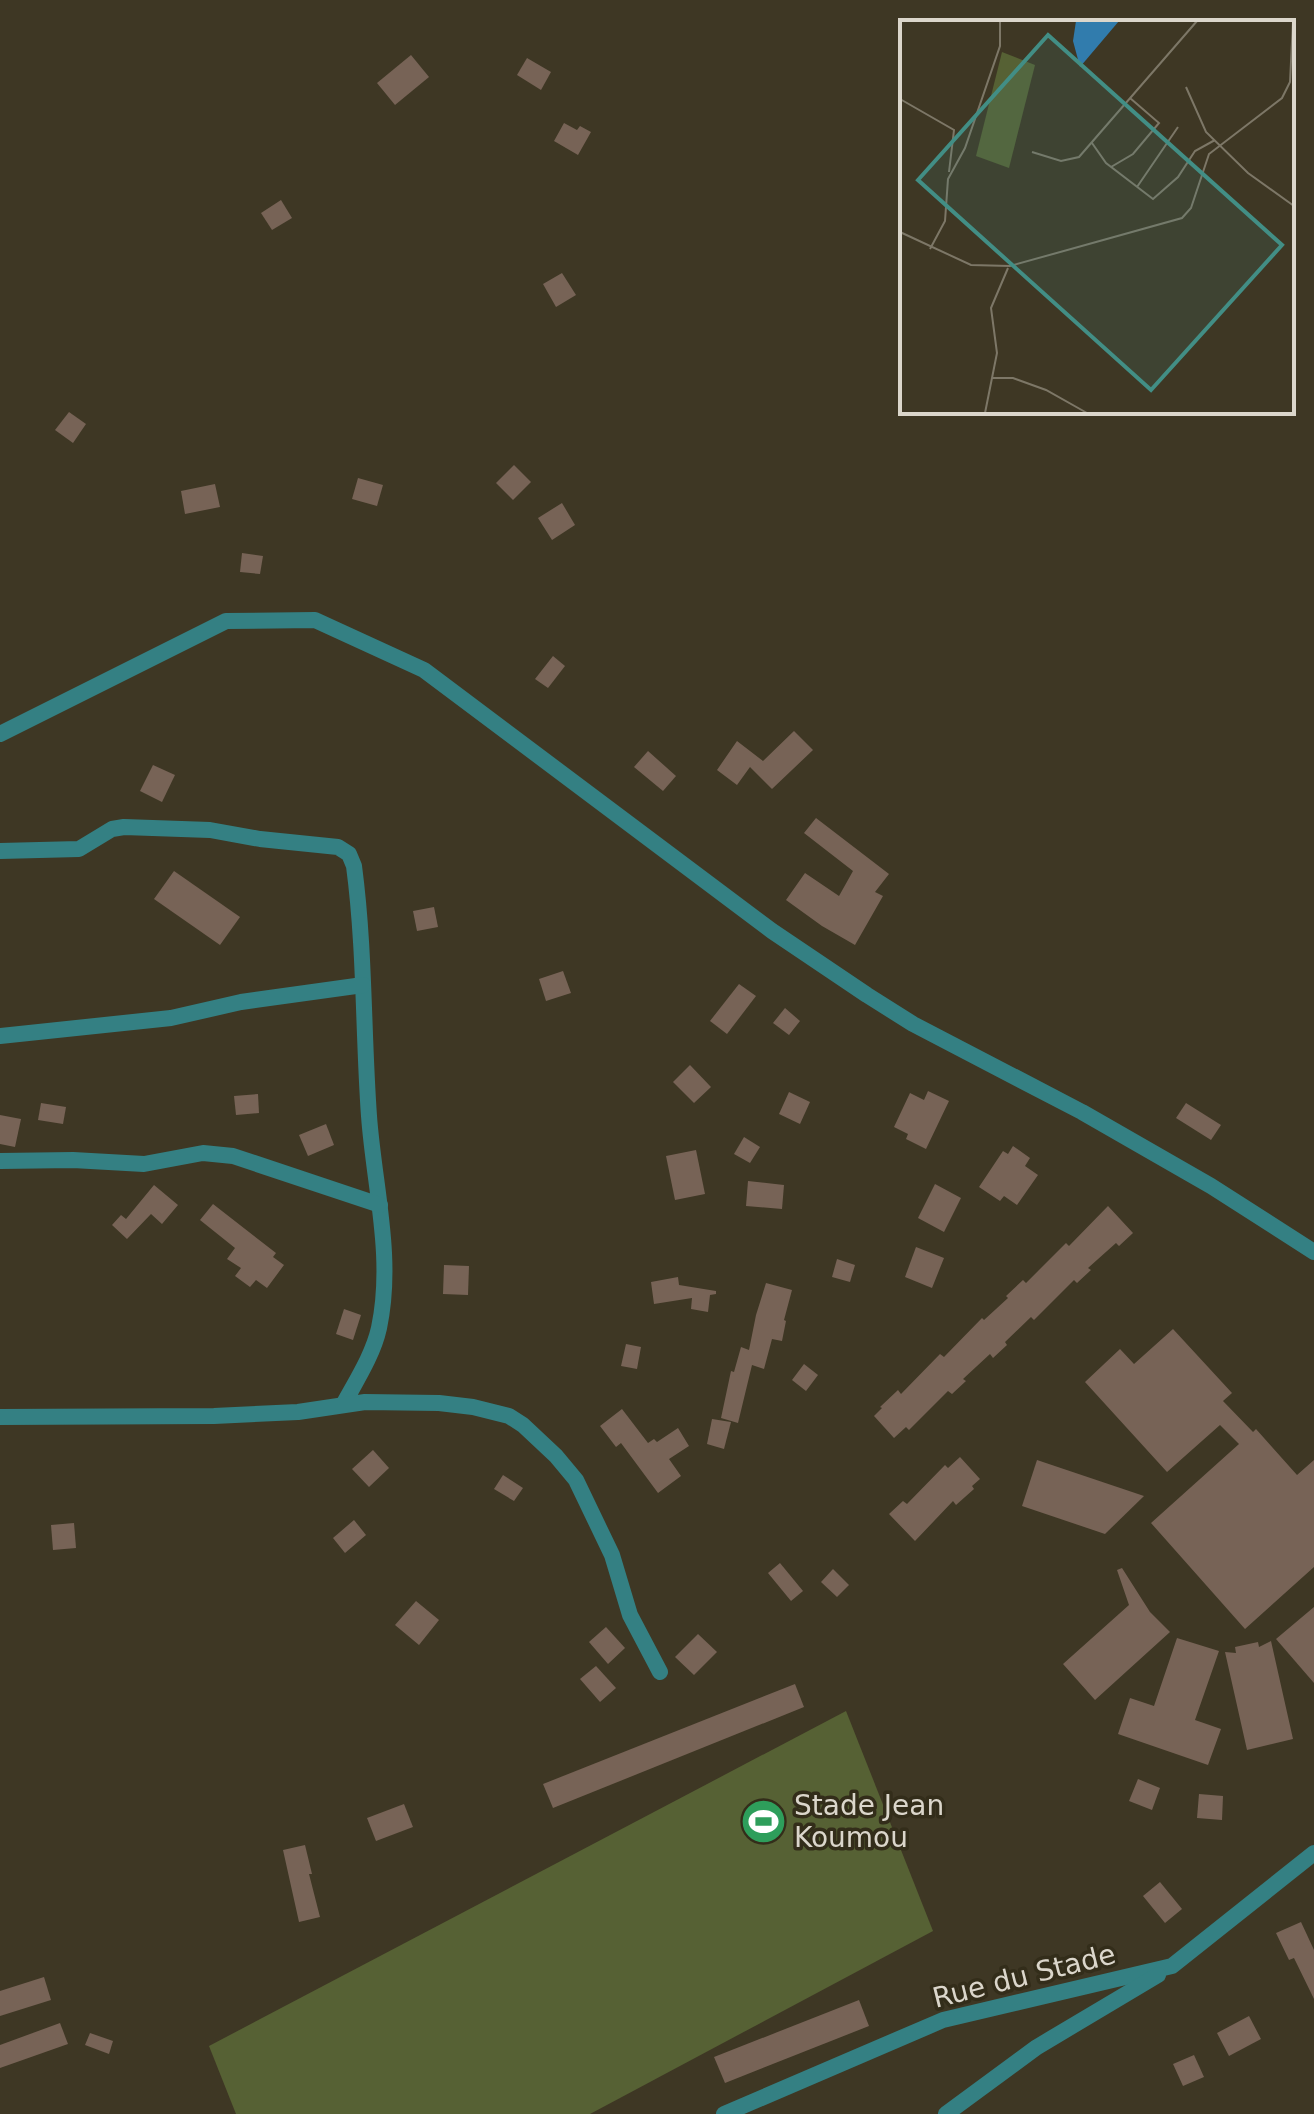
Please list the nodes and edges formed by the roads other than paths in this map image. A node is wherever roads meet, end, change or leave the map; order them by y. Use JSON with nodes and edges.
{"nodes":[{"id":1,"x":0,"y":734,"type":"edge"},
{"id":2,"x":0,"y":851,"type":"edge"},
{"id":3,"x":363,"y":985,"type":"junction"},
{"id":4,"x":0,"y":1036,"type":"edge"},
{"id":5,"x":0,"y":1161,"type":"edge"},
{"id":6,"x":380,"y":1205,"type":"junction"},
{"id":7,"x":1314,"y":1252,"type":"edge"},
{"id":8,"x":354,"y":1384,"type":"junction"},
{"id":9,"x":365,"y":1402,"type":"junction"},
{"id":10,"x":343,"y":1405,"type":"junction"},
{"id":11,"x":0,"y":1417,"type":"edge"},
{"id":12,"x":660,"y":1672,"type":"dead end"},
{"id":13,"x":1314,"y":1853,"type":"edge"},
{"id":14,"x":1172,"y":1966,"type":"junction"},
{"id":15,"x":724,"y":2114,"type":"edge"},
{"id":16,"x":946,"y":2114,"type":"edge"}],
"edges":[{"from":1,"to":7,"type":"street"},
{"from":2,"to":3,"type":"street"},
{"from":3,"to":4,"type":"street"},
{"from":3,"to":6,"type":"street"},
{"from":5,"to":6,"type":"street"},
{"from":6,"to":8,"type":"street"},
{"from":8,"to":9,"type":"street"},
{"from":8,"to":10,"type":"street"},
{"from":9,"to":10,"type":"street"},
{"from":9,"to":12,"type":"street"},
{"from":10,"to":11,"type":"street"},
{"from":13,"to":14,"type":"street","name":"Rue du Stade"},
{"from":14,"to":15,"type":"street","name":"Rue du Stade"},
{"from":14,"to":16,"type":"street"}]}
